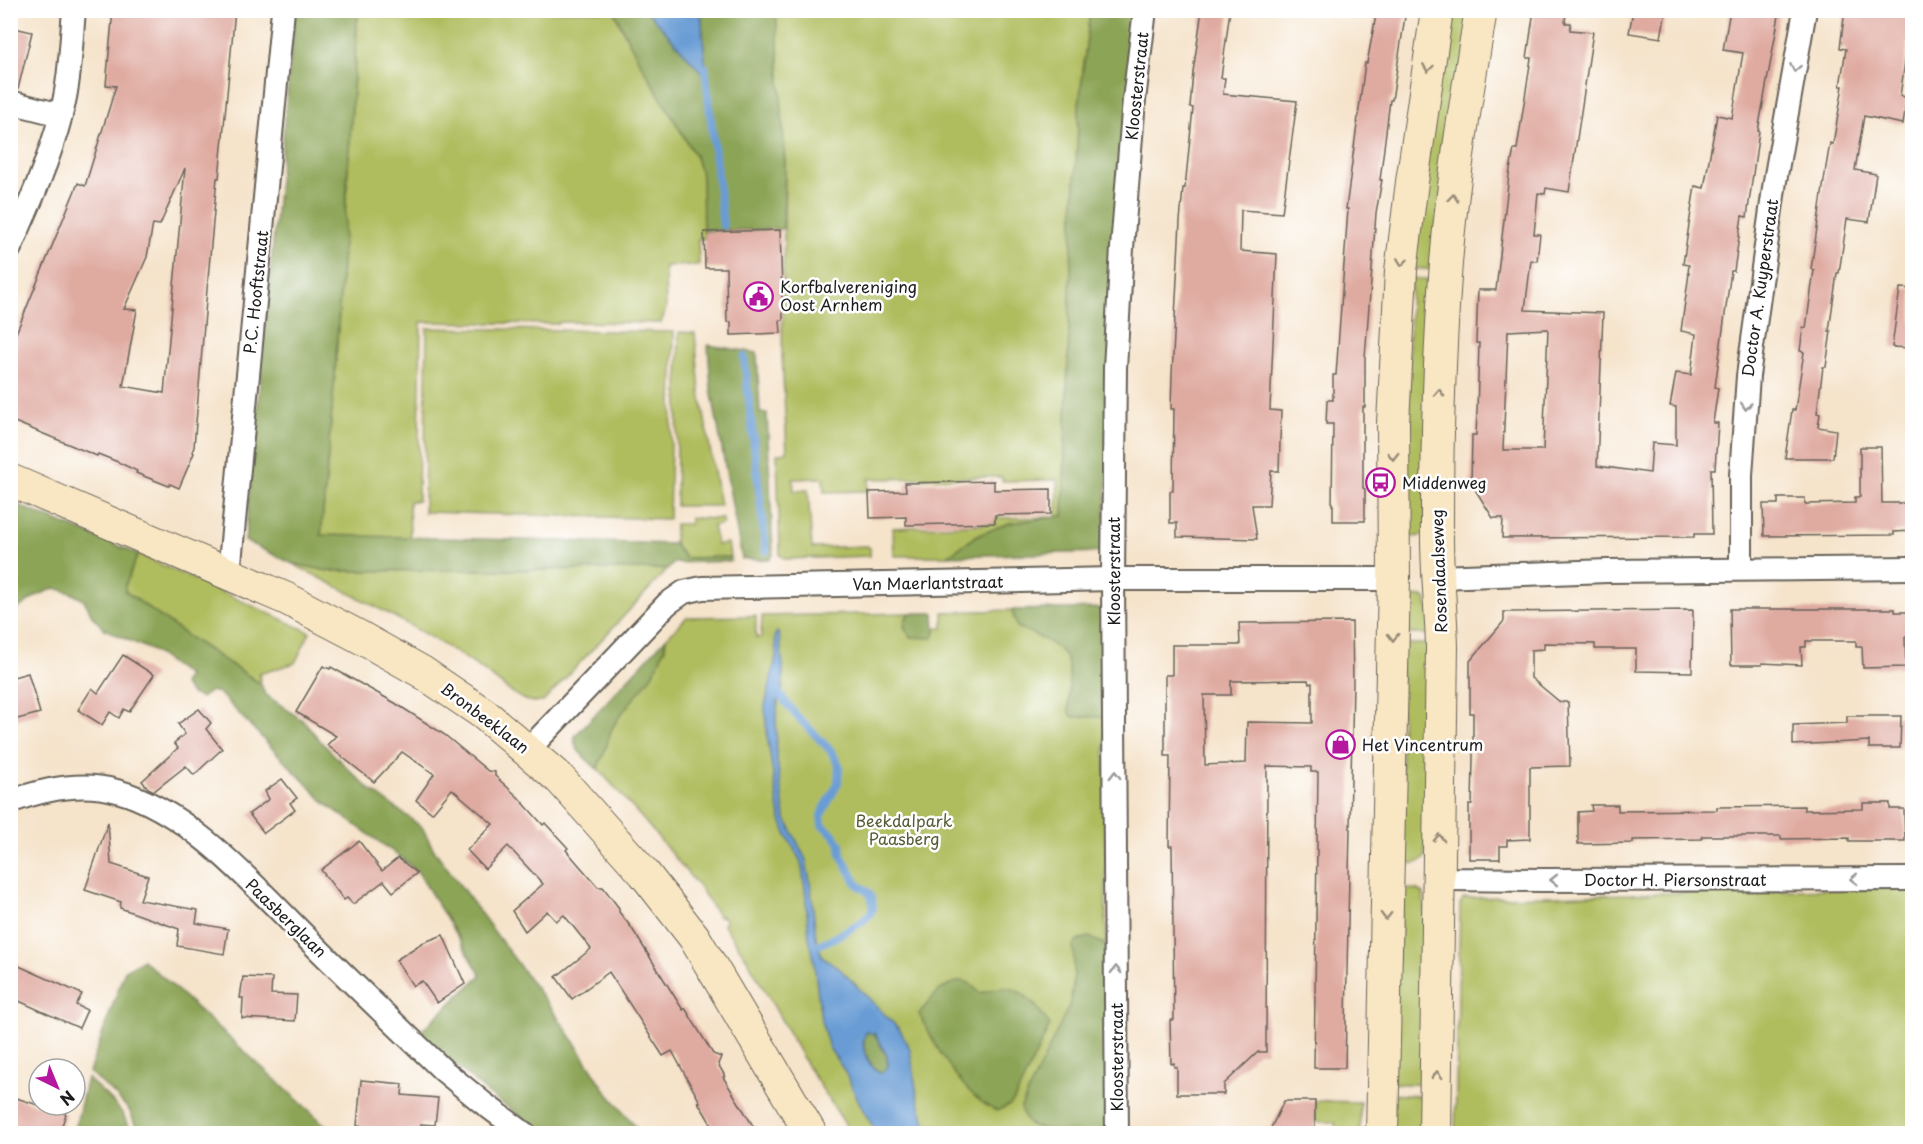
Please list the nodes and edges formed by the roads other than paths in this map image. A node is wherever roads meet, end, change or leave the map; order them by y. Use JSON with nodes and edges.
{"nodes":[{"id":1,"x":74,"y":10,"type":"edge"},
{"id":2,"x":283,"y":10,"type":"edge"},
{"id":3,"x":1145,"y":10,"type":"edge"},
{"id":4,"x":1437,"y":10,"type":"edge"},
{"id":5,"x":1481,"y":10,"type":"edge"},
{"id":6,"x":1805,"y":10,"type":"edge"},
{"id":7,"x":10,"y":102,"type":"edge"},
{"id":8,"x":61,"y":116,"type":"junction"},
{"id":9,"x":10,"y":248,"type":"edge"},
{"id":10,"x":10,"y":480,"type":"edge"},
{"id":11,"x":1912,"y":568,"type":"edge"},
{"id":12,"x":1741,"y":569,"type":"junction"},
{"id":13,"x":229,"y":573,"type":"junction"},
{"id":14,"x":1437,"y":577,"type":"junction"},
{"id":15,"x":1113,"y":579,"type":"junction"},
{"id":16,"x":1394,"y":579,"type":"junction"},
{"id":17,"x":528,"y":750,"type":"junction"},
{"id":18,"x":10,"y":802,"type":"edge"},
{"id":19,"x":1388,"y":875,"type":"junction"},
{"id":20,"x":1439,"y":877,"type":"junction"},
{"id":21,"x":1912,"y":879,"type":"edge"},
{"id":22,"x":525,"y":1134,"type":"edge"},
{"id":23,"x":811,"y":1134,"type":"edge"},
{"id":24,"x":1117,"y":1134,"type":"edge"},
{"id":25,"x":1382,"y":1134,"type":"edge"},
{"id":26,"x":1436,"y":1134,"type":"edge"}],
"edges":[{"from":1,"to":8,"type":"street"},
{"from":2,"to":13,"type":"street","name":"P.C. Hooftstraat"},
{"from":3,"to":15,"type":"street","name":"Kloosterstraat"},
{"from":4,"to":16,"type":"street","one_way":true},
{"from":14,"to":5,"type":"street","name":"Rosendaalseweg","one_way":true},
{"from":6,"to":12,"type":"street","name":"Doctor A. Kuyperstraat","one_way":true},
{"from":7,"to":8,"type":"street"},
{"from":8,"to":9,"type":"street"},
{"from":10,"to":13,"type":"street","name":"Bronbeeklaan"},
{"from":11,"to":12,"type":"street"},
{"from":12,"to":14,"type":"street"},
{"from":13,"to":17,"type":"street","name":"Bronbeeklaan"},
{"from":14,"to":16,"type":"street"},
{"from":20,"to":14,"type":"street","name":"Rosendaalseweg","one_way":true},
{"from":15,"to":16,"type":"street","name":"Van Maerlantstraat"},
{"from":15,"to":17,"type":"street","name":"Van Maerlantstraat"},
{"from":24,"to":15,"type":"street","name":"Kloosterstraat","one_way":true},
{"from":16,"to":19,"type":"street","one_way":true},
{"from":17,"to":23,"type":"street","name":"Bronbeeklaan"},
{"from":18,"to":22,"type":"street","name":"Paasberglaan"},
{"from":19,"to":20,"type":"street"},
{"from":19,"to":25,"type":"street","one_way":true},
{"from":21,"to":20,"type":"street","name":"Doctor H. Piersonstraat","one_way":true},
{"from":26,"to":20,"type":"street","name":"Rosendaalseweg","one_way":true}]}
